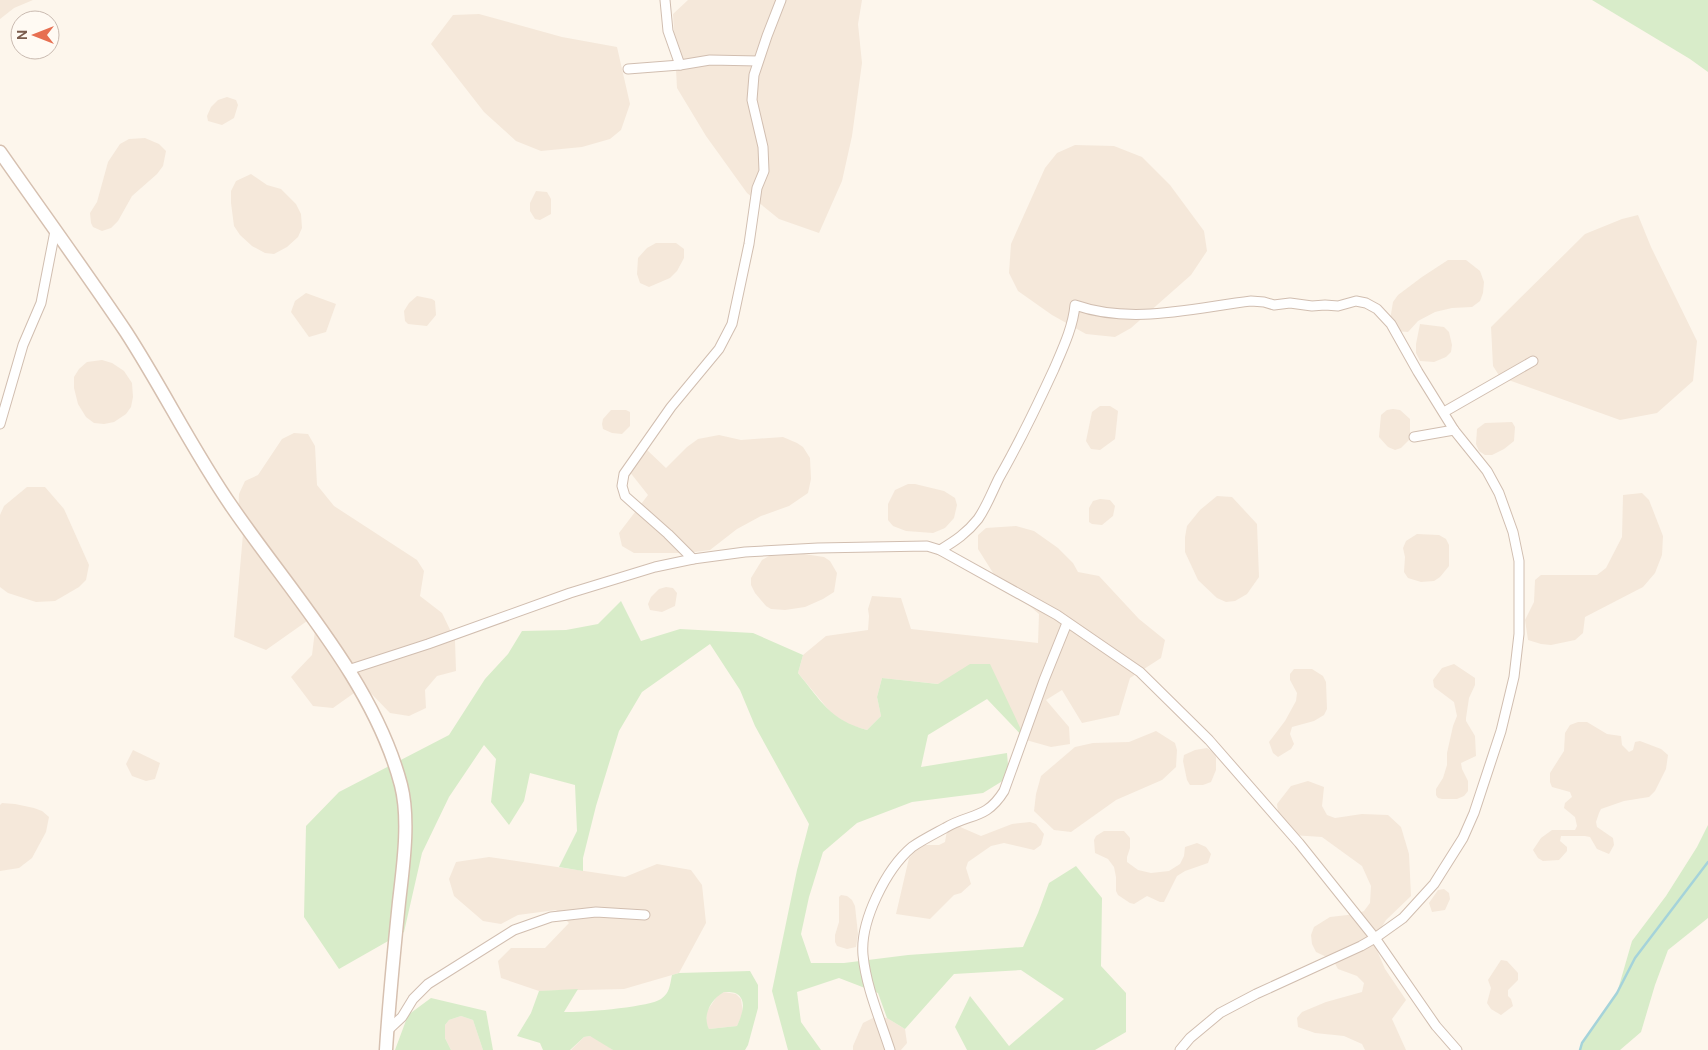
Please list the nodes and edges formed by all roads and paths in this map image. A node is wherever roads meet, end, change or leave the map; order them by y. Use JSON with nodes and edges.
{"nodes":[{"id":1,"x":665,"y":0,"type":"edge"},
{"id":2,"x":781,"y":0,"type":"edge"},
{"id":3,"x":758,"y":60,"type":"junction"},
{"id":4,"x":680,"y":66,"type":"junction"},
{"id":5,"x":628,"y":68,"type":"dead end"},
{"id":6,"x":0,"y":152,"type":"edge"},
{"id":7,"x":55,"y":231,"type":"junction"},
{"id":8,"x":1533,"y":361,"type":"dead end"},
{"id":9,"x":1444,"y":412,"type":"junction"},
{"id":10,"x":0,"y":424,"type":"edge"},
{"id":11,"x":1454,"y":430,"type":"junction"},
{"id":12,"x":1414,"y":437,"type":"dead end"},
{"id":13,"x":940,"y":550,"type":"junction"},
{"id":14,"x":693,"y":559,"type":"junction"},
{"id":15,"x":1067,"y":623,"type":"junction"},
{"id":16,"x":348,"y":670,"type":"junction"},
{"id":17,"x":645,"y":915,"type":"dead end"},
{"id":18,"x":1375,"y":938,"type":"junction"},
{"id":19,"x":387,"y":1031,"type":"junction"},
{"id":20,"x":386,"y":1050,"type":"edge"},
{"id":21,"x":890,"y":1050,"type":"edge"},
{"id":22,"x":1180,"y":1050,"type":"edge"},
{"id":23,"x":1457,"y":1050,"type":"edge"}],
"edges":[{"from":1,"to":4,"type":"street"},
{"from":2,"to":3,"type":"street"},
{"from":3,"to":4,"type":"street"},
{"from":3,"to":14,"type":"street"},
{"from":4,"to":5,"type":"street"},
{"from":6,"to":7,"type":"main road"},
{"from":7,"to":10,"type":"street"},
{"from":7,"to":16,"type":"main road"},
{"from":8,"to":9,"type":"street"},
{"from":9,"to":11,"type":"street"},
{"from":9,"to":13,"type":"street"},
{"from":11,"to":12,"type":"street"},
{"from":11,"to":18,"type":"street"},
{"from":13,"to":14,"type":"street"},
{"from":13,"to":15,"type":"street"},
{"from":14,"to":16,"type":"street"},
{"from":15,"to":18,"type":"street"},
{"from":15,"to":21,"type":"street"},
{"from":16,"to":19,"type":"main road"},
{"from":17,"to":19,"type":"street"},
{"from":18,"to":22,"type":"street"},
{"from":18,"to":23,"type":"street"},
{"from":19,"to":20,"type":"main road"}]}
